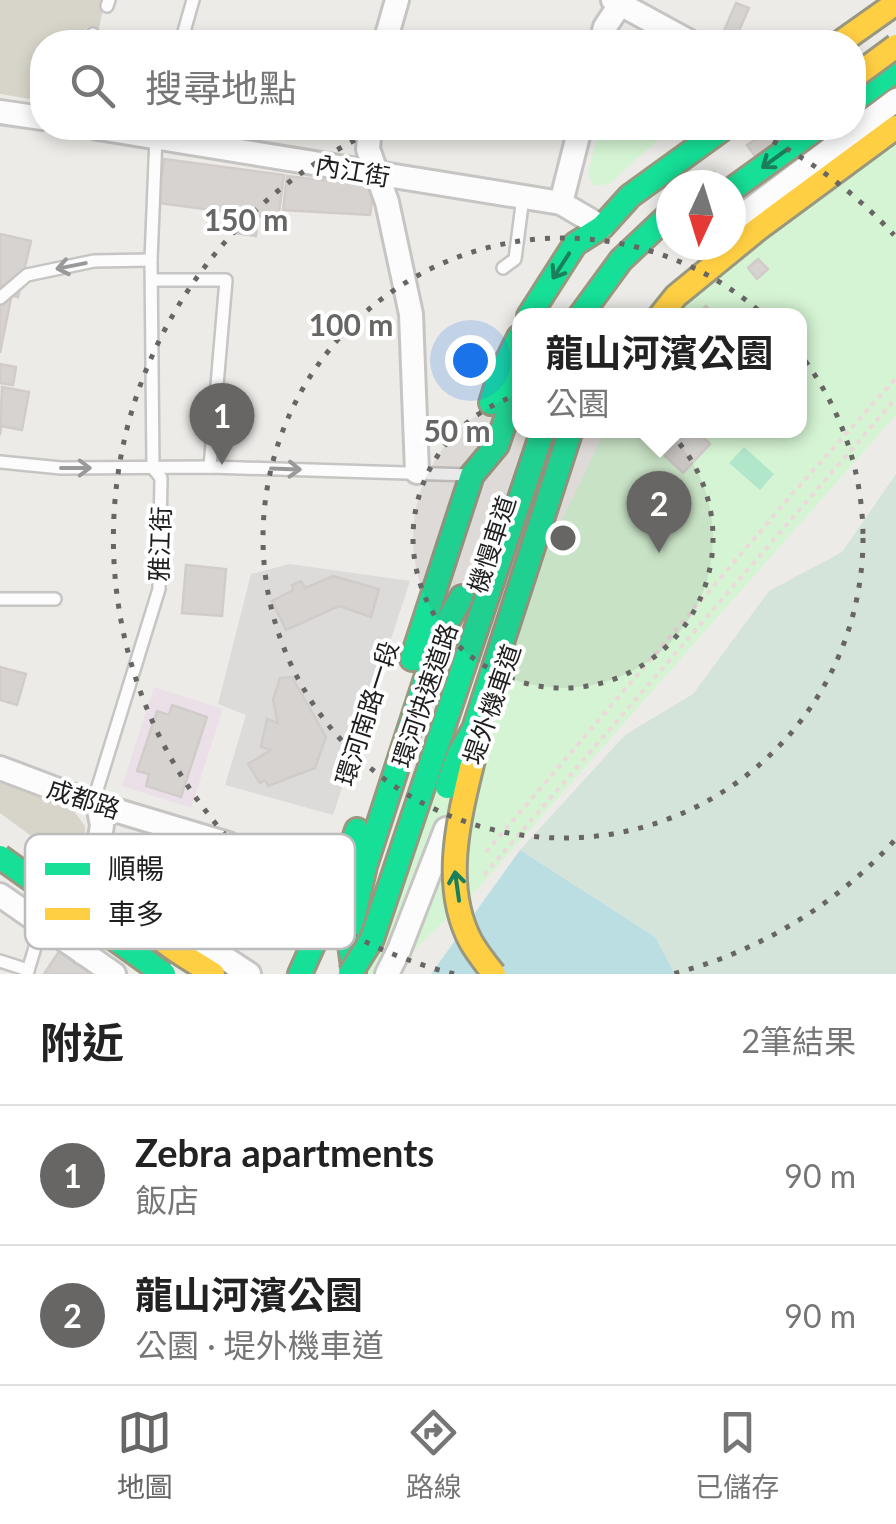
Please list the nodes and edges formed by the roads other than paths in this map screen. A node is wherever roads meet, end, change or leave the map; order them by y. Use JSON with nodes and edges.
{"nodes":[{"id":1,"x":193,"y":0,"type":"edge"},
{"id":2,"x":397,"y":0,"type":"edge"},
{"id":3,"x":619,"y":1,"type":"edge"},
{"id":4,"x":896,"y":4,"type":"edge"},
{"id":5,"x":184,"y":30,"type":"edge"},
{"id":6,"x":388,"y":30,"type":"edge"},
{"id":7,"x":604,"y":30,"type":"edge"},
{"id":8,"x":669,"y":30,"type":"edge"},
{"id":9,"x":859,"y":30,"type":"edge"},
{"id":10,"x":896,"y":46,"type":"edge"},
{"id":11,"x":866,"y":68,"type":"edge"},
{"id":12,"x":896,"y":70,"type":"edge"},
{"id":13,"x":866,"y":92,"type":"edge"},
{"id":14,"x":896,"y":100,"type":"edge"},
{"id":15,"x":0,"y":112,"type":"edge"},
{"id":16,"x":30,"y":116,"type":"edge"},
{"id":17,"x":896,"y":119,"type":"edge"},
{"id":18,"x":866,"y":122,"type":"edge"},
{"id":19,"x":896,"y":127,"type":"edge"},
{"id":20,"x":157,"y":140,"type":"edge"},
{"id":21,"x":196,"y":140,"type":"edge"},
{"id":22,"x":369,"y":140,"type":"edge"},
{"id":23,"x":577,"y":140,"type":"edge"},
{"id":24,"x":707,"y":140,"type":"edge"},
{"id":25,"x":770,"y":140,"type":"edge"},
{"id":26,"x":797,"y":140,"type":"edge"},
{"id":27,"x":842,"y":140,"type":"edge"},
{"id":28,"x":737,"y":170,"type":"edge"},
{"id":29,"x":746,"y":170,"type":"edge"},
{"id":30,"x":375,"y":172,"type":"junction"},
{"id":31,"x":523,"y":198,"type":"junction"},
{"id":32,"x":560,"y":203,"type":"junction"},
{"id":33,"x":746,"y":211,"type":"edge"},
{"id":34,"x":656,"y":225,"type":"edge"},
{"id":35,"x":602,"y":227,"type":"junction"},
{"id":36,"x":746,"y":232,"type":"edge"},
{"id":37,"x":656,"y":256,"type":"edge"},
{"id":38,"x":152,"y":260,"type":"junction"},
{"id":39,"x":686,"y":260,"type":"edge"},
{"id":40,"x":711,"y":260,"type":"edge"},
{"id":41,"x":503,"y":268,"type":"dead end"},
{"id":42,"x":152,"y":280,"type":"junction"},
{"id":43,"x":0,"y":298,"type":"edge"},
{"id":44,"x":535,"y":308,"type":"edge"},
{"id":45,"x":558,"y":308,"type":"edge"},
{"id":46,"x":585,"y":308,"type":"edge"},
{"id":47,"x":610,"y":308,"type":"edge"},
{"id":48,"x":641,"y":308,"type":"edge"},
{"id":49,"x":662,"y":308,"type":"edge"},
{"id":50,"x":665,"y":308,"type":"edge"},
{"id":51,"x":512,"y":351,"type":"edge"},
{"id":52,"x":512,"y":436,"type":"edge"},
{"id":53,"x":519,"y":438,"type":"edge"},
{"id":54,"x":520,"y":438,"type":"edge"},
{"id":55,"x":569,"y":438,"type":"edge"},
{"id":56,"x":570,"y":438,"type":"edge"},
{"id":57,"x":579,"y":438,"type":"edge"},
{"id":58,"x":582,"y":438,"type":"edge"},
{"id":59,"x":0,"y":462,"type":"edge"},
{"id":60,"x":562,"y":463,"type":"junction"},
{"id":61,"x":210,"y":466,"type":"junction"},
{"id":62,"x":153,"y":468,"type":"junction"},
{"id":63,"x":475,"y":470,"type":"junction"},
{"id":64,"x":417,"y":472,"type":"junction"},
{"id":65,"x":508,"y":492,"type":"dead end"},
{"id":66,"x":468,"y":578,"type":"junction"},
{"id":67,"x":0,"y":599,"type":"edge"},
{"id":68,"x":55,"y":599,"type":"dead end"},
{"id":69,"x":474,"y":728,"type":"junction"},
{"id":70,"x":0,"y":768,"type":"edge"},
{"id":71,"x":98,"y":805,"type":"junction"},
{"id":72,"x":101,"y":834,"type":"edge"},
{"id":73,"x":181,"y":834,"type":"edge"},
{"id":74,"x":355,"y":834,"type":"edge"},
{"id":75,"x":0,"y":857,"type":"edge"},
{"id":76,"x":25,"y":875,"type":"edge"},
{"id":77,"x":0,"y":894,"type":"edge"},
{"id":78,"x":355,"y":910,"type":"edge"},
{"id":79,"x":25,"y":912,"type":"edge"},
{"id":80,"x":355,"y":934,"type":"edge"},
{"id":81,"x":355,"y":948,"type":"edge"},
{"id":82,"x":77,"y":949,"type":"edge"},
{"id":83,"x":84,"y":949,"type":"edge"},
{"id":84,"x":129,"y":949,"type":"edge"},
{"id":85,"x":178,"y":949,"type":"edge"},
{"id":86,"x":211,"y":949,"type":"edge"},
{"id":87,"x":311,"y":949,"type":"edge"},
{"id":88,"x":349,"y":949,"type":"edge"},
{"id":89,"x":83,"y":953,"type":"junction"},
{"id":90,"x":0,"y":960,"type":"edge"},
{"id":91,"x":28,"y":972,"type":"edge"},
{"id":92,"x":368,"y":972,"type":"edge"},
{"id":93,"x":114,"y":974,"type":"edge"},
{"id":94,"x":164,"y":974,"type":"edge"},
{"id":95,"x":213,"y":974,"type":"edge"},
{"id":96,"x":249,"y":974,"type":"edge"},
{"id":97,"x":300,"y":974,"type":"edge"},
{"id":98,"x":339,"y":974,"type":"edge"},
{"id":99,"x":494,"y":974,"type":"edge"}],
"edges":[{"from":1,"to":5,"type":"lane"},
{"from":2,"to":6,"type":"street"},
{"from":3,"to":7,"type":"street"},
{"from":3,"to":8,"type":"street"},
{"from":4,"to":9,"type":"main road"},
{"from":10,"to":11,"type":"main road","bridge":true},
{"from":12,"to":13,"type":"main road"},
{"from":14,"to":18,"type":"main road"},
{"from":15,"to":16,"type":"street"},
{"from":17,"to":36,"type":"street"},
{"from":19,"to":50,"type":"main road"},
{"from":20,"to":38,"type":"lane","name":"雅江街"},
{"from":21,"to":30,"type":"street","name":"內江街"},
{"from":22,"to":30,"type":"street"},
{"from":23,"to":32,"type":"street"},
{"from":24,"to":35,"type":"main road"},
{"from":25,"to":28,"type":"main road"},
{"from":26,"to":29,"type":"main road","one_way":true},
{"from":27,"to":33,"type":"main road"},
{"from":30,"to":31,"type":"street","name":"內江街"},
{"from":30,"to":64,"type":"street"},
{"from":31,"to":32,"type":"street","name":"內江街"},
{"from":31,"to":41,"type":"lane"},
{"from":32,"to":35,"type":"street","name":"內江街"},
{"from":34,"to":46,"type":"main road"},
{"from":35,"to":44,"type":"main road","one_way":true},
{"from":35,"to":45,"type":"main road"},
{"from":37,"to":47,"type":"main road"},
{"from":38,"to":42,"type":"lane","name":"雅江街"},
{"from":38,"to":43,"type":"lane","one_way":true},
{"from":39,"to":48,"type":"main road"},
{"from":40,"to":49,"type":"street"},
{"from":42,"to":61,"type":"lane"},
{"from":42,"to":62,"type":"lane","name":"雅江街"},
{"from":51,"to":63,"type":"main road","name":"環河南路一段"},
{"from":52,"to":63,"type":"main road","name":"環河南路一段"},
{"from":53,"to":66,"type":"main road"},
{"from":54,"to":92,"type":"main road","name":"環河快速道路","bridge":true},
{"from":55,"to":92,"type":"street","name":"堤外機車道"},
{"from":56,"to":60,"type":"main road","name":"環河快速道路","bridge":true},
{"from":57,"to":60,"type":"main road","bridge":true},
{"from":58,"to":92,"type":"street","name":"堤外機車道"},
{"from":59,"to":62,"type":"lane","one_way":true},
{"from":60,"to":69,"type":"main road","name":"環河快速道路","bridge":true},
{"from":61,"to":62,"type":"lane"},
{"from":61,"to":64,"type":"lane","one_way":true},
{"from":62,"to":71,"type":"lane","name":"雅江街"},
{"from":63,"to":64,"type":"lane"},
{"from":63,"to":74,"type":"main road","name":"環河南路一段"},
{"from":65,"to":92,"type":"lane","name":"機慢車道","bridge":true},
{"from":66,"to":78,"type":"main road"},
{"from":66,"to":80,"type":"main road"},
{"from":67,"to":68,"type":"lane"},
{"from":69,"to":92,"type":"main road","name":"環河快速道路","bridge":true},
{"from":99,"to":69,"type":"main road","one_way":true,"bridge":true},
{"from":70,"to":71,"type":"street","name":"成都路"},
{"from":71,"to":72,"type":"street","name":"雅江街"},
{"from":71,"to":73,"type":"street","name":"成都路"},
{"from":75,"to":76,"type":"main road","bridge":true},
{"from":77,"to":79,"type":"street"},
{"from":81,"to":92,"type":"main road"},
{"from":82,"to":89,"type":"street"},
{"from":83,"to":89,"type":"street","name":"雅江街"},
{"from":84,"to":94,"type":"main road","bridge":true},
{"from":85,"to":95,"type":"main road"},
{"from":86,"to":96,"type":"street"},
{"from":87,"to":97,"type":"main road","name":"環河南路一段"},
{"from":88,"to":98,"type":"main road"},
{"from":89,"to":93,"type":"street"},
{"from":90,"to":91,"type":"lane"}]}
